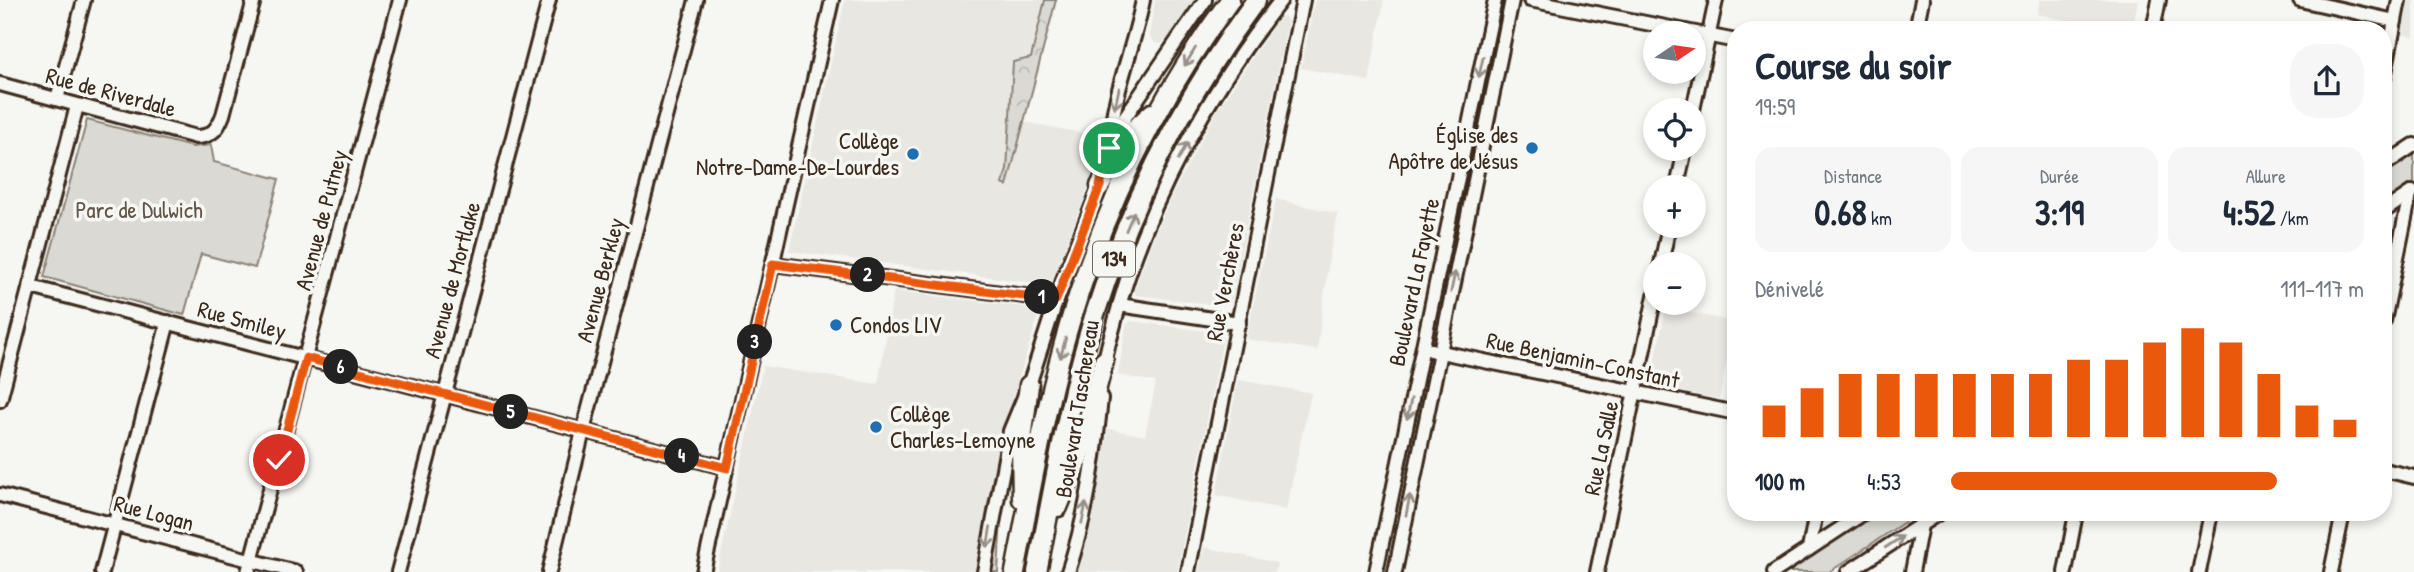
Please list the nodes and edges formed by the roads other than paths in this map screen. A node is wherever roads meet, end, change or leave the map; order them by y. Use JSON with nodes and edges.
{"nodes":[{"id":1,"x":84,"y":0,"type":"edge"},
{"id":2,"x":254,"y":0,"type":"edge"},
{"id":3,"x":400,"y":0,"type":"edge"},
{"id":4,"x":549,"y":0,"type":"edge"},
{"id":5,"x":696,"y":0,"type":"edge"},
{"id":6,"x":832,"y":0,"type":"edge"},
{"id":7,"x":1143,"y":0,"type":"edge"},
{"id":8,"x":1205,"y":0,"type":"edge"},
{"id":9,"x":1230,"y":0,"type":"edge"},
{"id":10,"x":1256,"y":0,"type":"edge"},
{"id":11,"x":1281,"y":0,"type":"edge"},
{"id":12,"x":1303,"y":0,"type":"edge"},
{"id":13,"x":1495,"y":0,"type":"edge"},
{"id":14,"x":1512,"y":0,"type":"edge"},
{"id":15,"x":1531,"y":0,"type":"edge"},
{"id":16,"x":1716,"y":0,"type":"edge"},
{"id":17,"x":1922,"y":0,"type":"edge"},
{"id":18,"x":2159,"y":0,"type":"edge"},
{"id":19,"x":2300,"y":0,"type":"edge"},
{"id":20,"x":2399,"y":0,"type":"edge"},
{"id":21,"x":2395,"y":20,"type":"junction"},
{"id":22,"x":1918,"y":21,"type":"edge"},
{"id":23,"x":2155,"y":21,"type":"edge"},
{"id":24,"x":1709,"y":35,"type":"junction"},
{"id":25,"x":2392,"y":36,"type":"edge"},
{"id":26,"x":1727,"y":39,"type":"edge"},
{"id":27,"x":0,"y":84,"type":"edge"},
{"id":28,"x":1696,"y":98,"type":"edge"},
{"id":29,"x":57,"y":99,"type":"junction"},
{"id":30,"x":1162,"y":104,"type":"junction"},
{"id":31,"x":77,"y":106,"type":"junction"},
{"id":32,"x":2414,"y":145,"type":"edge"},
{"id":33,"x":1109,"y":148,"type":"junction"},
{"id":34,"x":2392,"y":160,"type":"edge"},
{"id":35,"x":1100,"y":186,"type":"junction"},
{"id":36,"x":2412,"y":192,"type":"edge"},
{"id":37,"x":2392,"y":206,"type":"edge"},
{"id":38,"x":773,"y":264,"type":"junction"},
{"id":39,"x":2392,"y":284,"type":"edge"},
{"id":40,"x":31,"y":287,"type":"junction"},
{"id":41,"x":1056,"y":300,"type":"junction"},
{"id":42,"x":1119,"y":304,"type":"junction"},
{"id":43,"x":1651,"y":315,"type":"edge"},
{"id":44,"x":168,"y":322,"type":"junction"},
{"id":45,"x":1238,"y":323,"type":"junction"},
{"id":46,"x":1422,"y":348,"type":"junction"},
{"id":47,"x":1438,"y":351,"type":"junction"},
{"id":48,"x":306,"y":358,"type":"junction"},
{"id":49,"x":1104,"y":362,"type":"junction"},
{"id":50,"x":1030,"y":384,"type":"junction"},
{"id":51,"x":1635,"y":391,"type":"junction"},
{"id":52,"x":444,"y":394,"type":"junction"},
{"id":53,"x":0,"y":400,"type":"edge"},
{"id":54,"x":1727,"y":411,"type":"edge"},
{"id":55,"x":583,"y":431,"type":"junction"},
{"id":56,"x":727,"y":468,"type":"junction"},
{"id":57,"x":2392,"y":472,"type":"edge"},
{"id":58,"x":2414,"y":477,"type":"edge"},
{"id":59,"x":0,"y":495,"type":"edge"},
{"id":60,"x":1814,"y":521,"type":"edge"},
{"id":61,"x":1852,"y":521,"type":"edge"},
{"id":62,"x":1927,"y":521,"type":"edge"},
{"id":63,"x":2075,"y":521,"type":"edge"},
{"id":64,"x":2209,"y":521,"type":"edge"},
{"id":65,"x":2341,"y":521,"type":"edge"},
{"id":66,"x":114,"y":524,"type":"junction"},
{"id":67,"x":1921,"y":525,"type":"junction"},
{"id":68,"x":1023,"y":533,"type":"junction"},
{"id":69,"x":1042,"y":546,"type":"junction"},
{"id":70,"x":1808,"y":549,"type":"junction"},
{"id":71,"x":250,"y":566,"type":"edge"},
{"id":72,"x":102,"y":572,"type":"edge"},
{"id":73,"x":296,"y":572,"type":"edge"},
{"id":74,"x":398,"y":572,"type":"edge"},
{"id":75,"x":549,"y":572,"type":"edge"},
{"id":76,"x":703,"y":572,"type":"edge"},
{"id":77,"x":984,"y":572,"type":"edge"},
{"id":78,"x":1015,"y":572,"type":"edge"},
{"id":79,"x":1037,"y":572,"type":"edge"},
{"id":80,"x":1068,"y":572,"type":"edge"},
{"id":81,"x":1188,"y":572,"type":"edge"},
{"id":82,"x":1376,"y":572,"type":"edge"},
{"id":83,"x":1395,"y":572,"type":"edge"},
{"id":84,"x":1597,"y":572,"type":"edge"},
{"id":85,"x":1774,"y":572,"type":"edge"},
{"id":86,"x":1848,"y":572,"type":"edge"},
{"id":87,"x":1912,"y":572,"type":"edge"},
{"id":88,"x":2065,"y":572,"type":"edge"},
{"id":89,"x":2199,"y":572,"type":"edge"},
{"id":90,"x":2331,"y":572,"type":"edge"}],
"edges":[{"from":1,"to":29,"type":"street"},
{"from":2,"to":31,"type":"street","name":"Rue de Riverdale"},
{"from":3,"to":48,"type":"street","name":"Avenue de Putney"},
{"from":4,"to":52,"type":"street","name":"Avenue de Mortlake"},
{"from":5,"to":55,"type":"street","name":"Avenue Berkley"},
{"from":6,"to":38,"type":"street"},
{"from":7,"to":33,"type":"street","one_way":true},
{"from":8,"to":33,"type":"street","name":"Boulevard Taschereau"},
{"from":9,"to":30,"type":"highway","name":"Boulevard Taschereau","number":"134","one_way":true},
{"from":69,"to":10,"type":"highway","name":"Boulevard Taschereau","number":"134","one_way":true},
{"from":42,"to":11,"type":"street","name":"Boulevard Taschereau","one_way":true},
{"from":12,"to":45,"type":"street","name":"Rue Verchères"},
{"from":13,"to":46,"type":"street","name":"Boulevard La Fayette","one_way":true},
{"from":47,"to":14,"type":"street","name":"Boulevard La Fayette","one_way":true},
{"from":15,"to":24,"type":"street"},
{"from":16,"to":24,"type":"street"},
{"from":17,"to":22,"type":"street"},
{"from":18,"to":23,"type":"street"},
{"from":19,"to":21,"type":"street"},
{"from":20,"to":21,"type":"street"},
{"from":21,"to":25,"type":"street"},
{"from":24,"to":26,"type":"street"},
{"from":24,"to":28,"type":"street"},
{"from":27,"to":29,"type":"street","name":"Rue de Riverdale"},
{"from":29,"to":31,"type":"street","name":"Rue de Riverdale"},
{"from":30,"to":35,"type":"highway"},
{"from":30,"to":68,"type":"highway","name":"Boulevard Taschereau","number":"134","one_way":true},
{"from":31,"to":40,"type":"street"},
{"from":32,"to":34,"type":"street"},
{"from":33,"to":35,"type":"street","name":"Boulevard Taschereau"},
{"from":35,"to":41,"type":"street","name":"Boulevard Taschereau"},
{"from":36,"to":37,"type":"street"},
{"from":36,"to":39,"type":"street"},
{"from":38,"to":41,"type":"street"},
{"from":38,"to":56,"type":"street"},
{"from":40,"to":44,"type":"street","name":"Rue Smiley"},
{"from":40,"to":53,"type":"street"},
{"from":41,"to":50,"type":"street","name":"Boulevard Taschereau"},
{"from":42,"to":45,"type":"street"},
{"from":42,"to":49,"type":"street","name":"Boulevard Taschereau"},
{"from":43,"to":51,"type":"street","name":"Rue La Salle"},
{"from":44,"to":48,"type":"street","name":"Rue Smiley"},
{"from":44,"to":66,"type":"street"},
{"from":45,"to":81,"type":"street","name":"Rue Verchères"},
{"from":46,"to":47,"type":"street","name":"Rue Benjamin-Constant"},
{"from":46,"to":82,"type":"street","name":"Boulevard La Fayette","one_way":true},
{"from":47,"to":51,"type":"street","name":"Rue Benjamin-Constant"},
{"from":83,"to":47,"type":"street","name":"Boulevard La Fayette","one_way":true},
{"from":48,"to":52,"type":"street","name":"Rue Smiley"},
{"from":48,"to":71,"type":"street","name":"Avenue de Putney"},
{"from":49,"to":69,"type":"highway"},
{"from":80,"to":49,"type":"street","name":"Boulevard Taschereau","one_way":true},
{"from":50,"to":68,"type":"highway"},
{"from":50,"to":77,"type":"street","name":"Boulevard Taschereau","one_way":true},
{"from":51,"to":54,"type":"street","name":"Rue Benjamin-Constant"},
{"from":51,"to":84,"type":"street","name":"Rue La Salle"},
{"from":52,"to":55,"type":"street","name":"Rue Smiley"},
{"from":52,"to":74,"type":"street","name":"Avenue de Mortlake"},
{"from":55,"to":56,"type":"street","name":"Rue Smiley"},
{"from":55,"to":75,"type":"street","name":"Avenue Berkley"},
{"from":56,"to":76,"type":"street"},
{"from":57,"to":58,"type":"street"},
{"from":59,"to":66,"type":"street","name":"Rue Logan"},
{"from":60,"to":70,"type":"street"},
{"from":61,"to":70,"type":"street"},
{"from":62,"to":67,"type":"street"},
{"from":63,"to":88,"type":"street"},
{"from":64,"to":89,"type":"street"},
{"from":65,"to":90,"type":"street"},
{"from":66,"to":71,"type":"street","name":"Rue Logan"},
{"from":66,"to":72,"type":"street"},
{"from":86,"to":67,"type":"street","one_way":true},
{"from":67,"to":87,"type":"street"},
{"from":68,"to":78,"type":"highway","name":"Boulevard Taschereau","number":"134"},
{"from":69,"to":79,"type":"highway","name":"Boulevard Taschereau","number":"134"},
{"from":70,"to":85,"type":"street"},
{"from":71,"to":73,"type":"street","name":"Rue Logan"}]}
